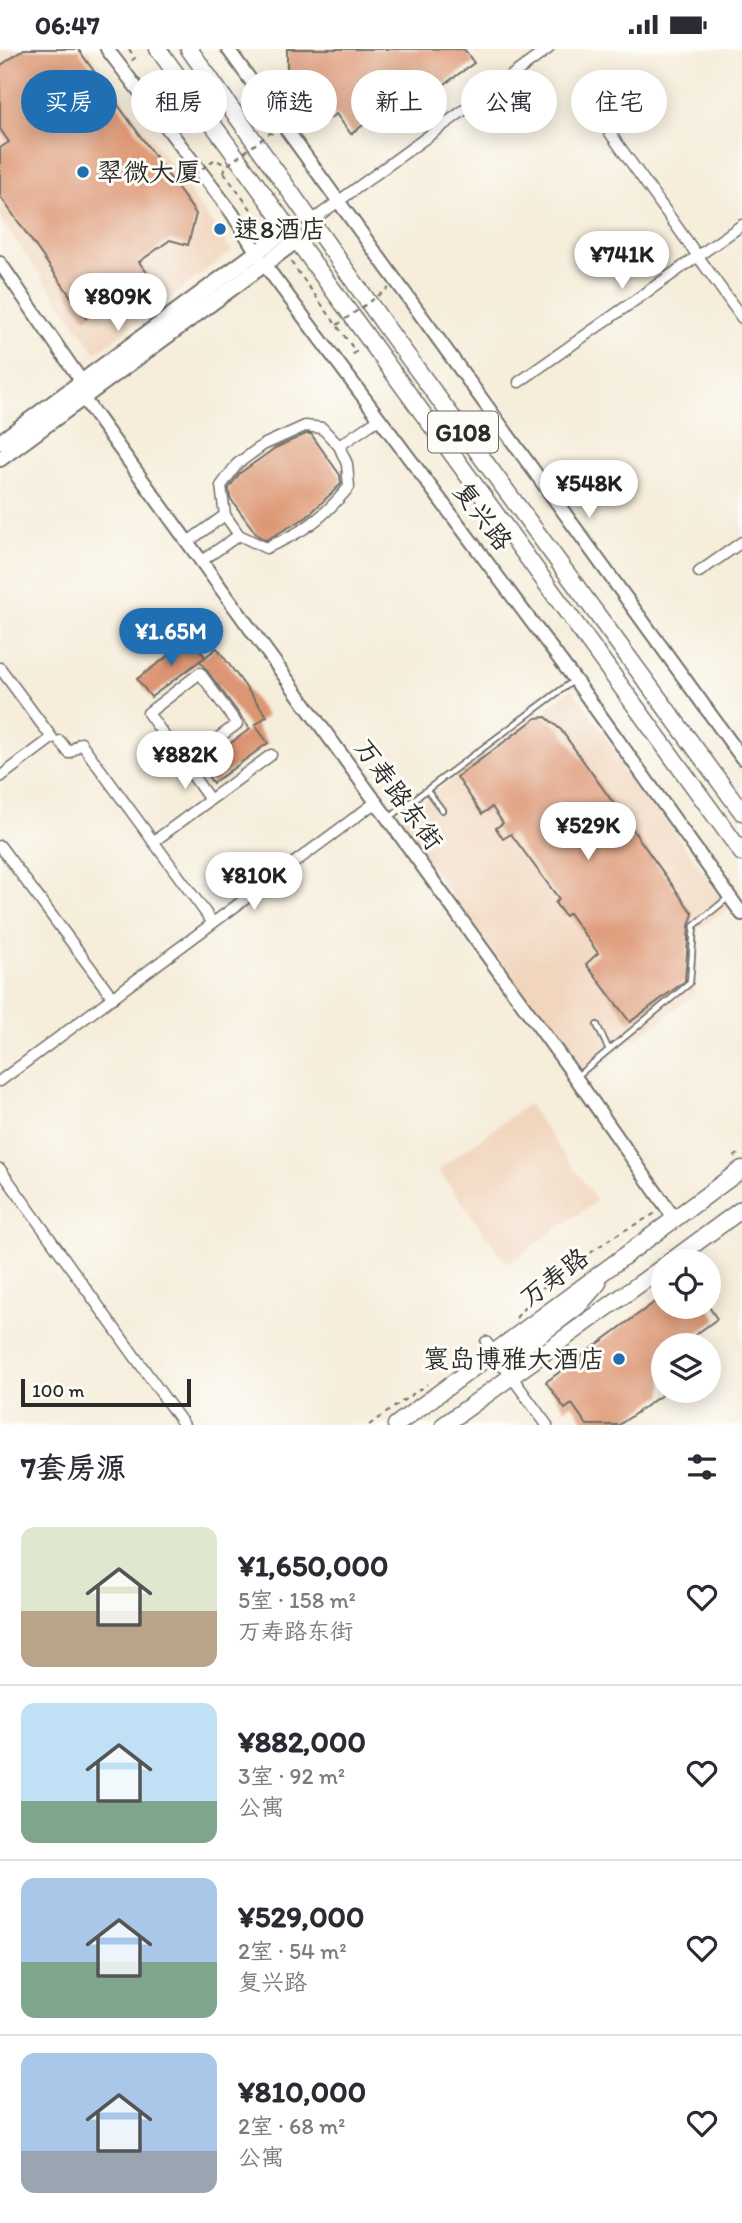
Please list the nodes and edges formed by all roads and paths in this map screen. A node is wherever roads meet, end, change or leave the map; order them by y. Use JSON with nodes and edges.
{"nodes":[{"id":1,"x":107,"y":49,"type":"edge"},
{"id":2,"x":129,"y":49,"type":"edge"},
{"id":3,"x":158,"y":49,"type":"edge"},
{"id":4,"x":189,"y":49,"type":"edge"},
{"id":5,"x":228,"y":49,"type":"edge"},
{"id":6,"x":548,"y":49,"type":"edge"},
{"id":7,"x":135,"y":58,"type":"dead end"},
{"id":8,"x":609,"y":133,"type":"edge"},
{"id":9,"x":276,"y":135,"type":"dead end"},
{"id":10,"x":226,"y":166,"type":"junction"},
{"id":11,"x":178,"y":187,"type":"dead end"},
{"id":12,"x":338,"y":202,"type":"junction"},
{"id":13,"x":310,"y":222,"type":"junction"},
{"id":14,"x":742,"y":225,"type":"edge"},
{"id":15,"x":285,"y":240,"type":"junction"},
{"id":16,"x":698,"y":256,"type":"junction"},
{"id":17,"x":261,"y":258,"type":"junction"},
{"id":18,"x":0,"y":263,"type":"edge"},
{"id":19,"x":388,"y":288,"type":"dead end"},
{"id":20,"x":742,"y":318,"type":"edge"},
{"id":21,"x":337,"y":325,"type":"junction"},
{"id":22,"x":356,"y":352,"type":"dead end"},
{"id":23,"x":82,"y":382,"type":"junction"},
{"id":24,"x":519,"y":382,"type":"dead end"},
{"id":25,"x":83,"y":398,"type":"junction"},
{"id":26,"x":380,"y":418,"type":"junction"},
{"id":27,"x":0,"y":442,"type":"edge"},
{"id":28,"x":340,"y":446,"type":"junction"},
{"id":29,"x":0,"y":459,"type":"edge"},
{"id":30,"x":225,"y":515,"type":"junction"},
{"id":31,"x":239,"y":535,"type":"junction"},
{"id":32,"x":189,"y":541,"type":"junction"},
{"id":33,"x":742,"y":542,"type":"edge"},
{"id":34,"x":203,"y":560,"type":"junction"},
{"id":35,"x":699,"y":572,"type":"dead end"},
{"id":36,"x":0,"y":668,"type":"edge"},
{"id":37,"x":575,"y":680,"type":"junction"},
{"id":38,"x":60,"y":741,"type":"dead end"},
{"id":39,"x":271,"y":755,"type":"dead end"},
{"id":40,"x":742,"y":758,"type":"edge"},
{"id":41,"x":184,"y":763,"type":"junction"},
{"id":42,"x":0,"y":777,"type":"edge"},
{"id":43,"x":428,"y":790,"type":"junction"},
{"id":44,"x":210,"y":800,"type":"junction"},
{"id":45,"x":376,"y":802,"type":"junction"},
{"id":46,"x":442,"y":810,"type":"dead end"},
{"id":47,"x":742,"y":813,"type":"edge"},
{"id":48,"x":388,"y":819,"type":"junction"},
{"id":49,"x":153,"y":842,"type":"junction"},
{"id":50,"x":0,"y":846,"type":"edge"},
{"id":51,"x":742,"y":853,"type":"edge"},
{"id":52,"x":730,"y":897,"type":"junction"},
{"id":53,"x":742,"y":914,"type":"edge"},
{"id":54,"x":213,"y":923,"type":"junction"},
{"id":55,"x":113,"y":998,"type":"junction"},
{"id":56,"x":597,"y":1025,"type":"dead end"},
{"id":57,"x":609,"y":1050,"type":"junction"},
{"id":58,"x":576,"y":1078,"type":"junction"},
{"id":59,"x":0,"y":1081,"type":"edge"},
{"id":60,"x":742,"y":1151,"type":"edge"},
{"id":61,"x":737,"y":1164,"type":"edge"},
{"id":62,"x":0,"y":1168,"type":"edge"},
{"id":63,"x":742,"y":1209,"type":"edge"},
{"id":64,"x":670,"y":1213,"type":"junction"},
{"id":65,"x":688,"y":1249,"type":"edge"},
{"id":66,"x":651,"y":1274,"type":"edge"},
{"id":67,"x":512,"y":1321,"type":"dead end"},
{"id":68,"x":499,"y":1358,"type":"junction"},
{"id":69,"x":433,"y":1380,"type":"dead end"},
{"id":70,"x":184,"y":1425,"type":"edge"},
{"id":71,"x":369,"y":1425,"type":"edge"},
{"id":72,"x":396,"y":1425,"type":"edge"},
{"id":73,"x":444,"y":1425,"type":"edge"},
{"id":74,"x":547,"y":1425,"type":"edge"}],
"edges":[{"from":1,"to":17,"type":"street","name":"复兴路"},
{"from":2,"to":7,"type":"path"},
{"from":3,"to":15,"type":"main road","name":"复兴路","number":"G108"},
{"from":4,"to":13,"type":"main road","name":"复兴路","number":"G108"},
{"from":5,"to":12,"type":"street"},
{"from":6,"to":12,"type":"street"},
{"from":8,"to":16,"type":"street"},
{"from":9,"to":10,"type":"path","bridge":true},
{"from":10,"to":11,"type":"path","bridge":true},
{"from":10,"to":15,"type":"path","bridge":true},
{"from":12,"to":13,"type":"street"},
{"from":12,"to":40,"type":"street"},
{"from":13,"to":47,"type":"main road","name":"复兴路","number":"G108"},
{"from":14,"to":16,"type":"street"},
{"from":15,"to":17,"type":"main road"},
{"from":15,"to":21,"type":"path"},
{"from":15,"to":51,"type":"main road","name":"复兴路","number":"G108"},
{"from":16,"to":20,"type":"street"},
{"from":16,"to":24,"type":"street"},
{"from":17,"to":23,"type":"main road"},
{"from":17,"to":25,"type":"main road"},
{"from":17,"to":26,"type":"street","name":"复兴路"},
{"from":18,"to":23,"type":"street"},
{"from":19,"to":21,"type":"path","bridge":true},
{"from":21,"to":22,"type":"path"},
{"from":23,"to":27,"type":"main road"},
{"from":25,"to":29,"type":"main road"},
{"from":25,"to":32,"type":"street","name":"万寿路东街"},
{"from":26,"to":28,"type":"street"},
{"from":26,"to":37,"type":"street","name":"复兴路"},
{"from":28,"to":30,"type":"street"},
{"from":28,"to":31,"type":"street"},
{"from":30,"to":31,"type":"street"},
{"from":30,"to":32,"type":"street"},
{"from":31,"to":34,"type":"street"},
{"from":32,"to":34,"type":"street","name":"万寿路东街"},
{"from":33,"to":35,"type":"street"},
{"from":34,"to":45,"type":"street","name":"万寿路东街"},
{"from":36,"to":42,"type":"street"},
{"from":37,"to":43,"type":"lane"},
{"from":37,"to":52,"type":"street","name":"复兴路"},
{"from":38,"to":49,"type":"street"},
{"from":39,"to":44,"type":"street"},
{"from":41,"to":41,"type":"street"},
{"from":41,"to":44,"type":"street"},
{"from":43,"to":46,"type":"lane"},
{"from":43,"to":48,"type":"lane"},
{"from":44,"to":49,"type":"street"},
{"from":45,"to":48,"type":"street","name":"万寿路东街"},
{"from":45,"to":54,"type":"street"},
{"from":48,"to":58,"type":"street","name":"万寿路东街"},
{"from":49,"to":54,"type":"street"},
{"from":50,"to":55,"type":"street"},
{"from":52,"to":53,"type":"street","name":"复兴路"},
{"from":52,"to":57,"type":"lane"},
{"from":54,"to":55,"type":"street"},
{"from":55,"to":59,"type":"street"},
{"from":56,"to":57,"type":"lane"},
{"from":57,"to":58,"type":"lane"},
{"from":58,"to":64,"type":"street","name":"万寿路东街"},
{"from":60,"to":61,"type":"path"},
{"from":61,"to":64,"type":"main road","name":"万寿路"},
{"from":62,"to":70,"type":"street"},
{"from":63,"to":65,"type":"main road"},
{"from":64,"to":67,"type":"path"},
{"from":64,"to":68,"type":"main road","name":"万寿路"},
{"from":66,"to":68,"type":"main road"},
{"from":68,"to":72,"type":"main road"},
{"from":68,"to":73,"type":"main road"},
{"from":68,"to":74,"type":"street"},
{"from":69,"to":71,"type":"path"}]}
